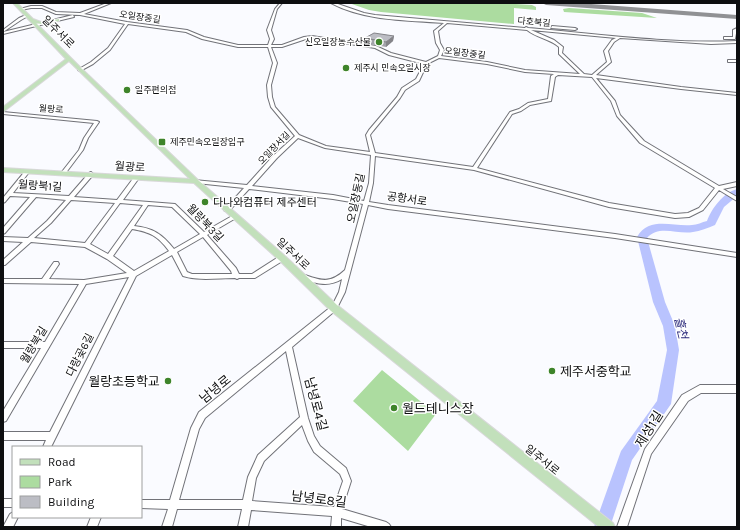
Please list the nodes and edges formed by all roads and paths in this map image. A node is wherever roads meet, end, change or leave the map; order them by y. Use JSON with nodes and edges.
{"nodes":[{"id":1,"x":15,"y":3,"type":"edge"},
{"id":2,"x":111,"y":3,"type":"edge"},
{"id":3,"x":281,"y":3,"type":"edge"},
{"id":4,"x":332,"y":3,"type":"edge"},
{"id":5,"x":344,"y":3,"type":"edge"},
{"id":6,"x":80,"y":14,"type":"junction"},
{"id":7,"x":26,"y":15,"type":"junction"},
{"id":8,"x":58,"y":20,"type":"junction"},
{"id":9,"x":447,"y":22,"type":"junction"},
{"id":10,"x":127,"y":24,"type":"junction"},
{"id":11,"x":36,"y":25,"type":"junction"},
{"id":12,"x":526,"y":28,"type":"junction"},
{"id":13,"x":737,"y":29,"type":"edge"},
{"id":14,"x":3,"y":32,"type":"edge"},
{"id":15,"x":43,"y":32,"type":"junction"},
{"id":16,"x":620,"y":37,"type":"junction"},
{"id":17,"x":737,"y":42,"type":"edge"},
{"id":18,"x":269,"y":46,"type":"junction"},
{"id":19,"x":439,"y":57,"type":"junction"},
{"id":20,"x":69,"y":59,"type":"junction"},
{"id":21,"x":729,"y":61,"type":"dead end"},
{"id":22,"x":737,"y":61,"type":"edge"},
{"id":23,"x":426,"y":63,"type":"junction"},
{"id":24,"x":80,"y":70,"type":"junction"},
{"id":25,"x":557,"y":74,"type":"junction"},
{"id":26,"x":584,"y":76,"type":"junction"},
{"id":27,"x":593,"y":76,"type":"junction"},
{"id":28,"x":737,"y":94,"type":"edge"},
{"id":29,"x":3,"y":110,"type":"edge"},
{"id":30,"x":3,"y":113,"type":"edge"},
{"id":31,"x":297,"y":136,"type":"junction"},
{"id":32,"x":373,"y":155,"type":"junction"},
{"id":33,"x":474,"y":169,"type":"junction"},
{"id":34,"x":3,"y":170,"type":"edge"},
{"id":35,"x":28,"y":171,"type":"junction"},
{"id":36,"x":63,"y":173,"type":"junction"},
{"id":37,"x":91,"y":174,"type":"junction"},
{"id":38,"x":137,"y":177,"type":"junction"},
{"id":39,"x":196,"y":181,"type":"junction"},
{"id":40,"x":737,"y":184,"type":"edge"},
{"id":41,"x":248,"y":187,"type":"junction"},
{"id":42,"x":718,"y":188,"type":"junction"},
{"id":43,"x":9,"y":194,"type":"junction"},
{"id":44,"x":34,"y":196,"type":"junction"},
{"id":45,"x":70,"y":199,"type":"junction"},
{"id":46,"x":737,"y":199,"type":"edge"},
{"id":47,"x":3,"y":201,"type":"edge"},
{"id":48,"x":118,"y":201,"type":"junction"},
{"id":49,"x":147,"y":202,"type":"junction"},
{"id":50,"x":367,"y":203,"type":"junction"},
{"id":51,"x":227,"y":210,"type":"junction"},
{"id":52,"x":234,"y":217,"type":"junction"},
{"id":53,"x":130,"y":227,"type":"junction"},
{"id":54,"x":3,"y":232,"type":"edge"},
{"id":55,"x":203,"y":234,"type":"junction"},
{"id":56,"x":3,"y":239,"type":"edge"},
{"id":57,"x":31,"y":240,"type":"junction"},
{"id":58,"x":86,"y":245,"type":"junction"},
{"id":59,"x":174,"y":251,"type":"junction"},
{"id":60,"x":737,"y":255,"type":"edge"},
{"id":61,"x":109,"y":257,"type":"junction"},
{"id":62,"x":282,"y":258,"type":"junction"},
{"id":63,"x":3,"y":263,"type":"edge"},
{"id":64,"x":56,"y":264,"type":"dead end"},
{"id":65,"x":348,"y":271,"type":"junction"},
{"id":66,"x":134,"y":274,"type":"junction"},
{"id":67,"x":299,"y":275,"type":"junction"},
{"id":68,"x":237,"y":277,"type":"junction"},
{"id":69,"x":3,"y":281,"type":"edge"},
{"id":70,"x":43,"y":282,"type":"junction"},
{"id":71,"x":84,"y":282,"type":"junction"},
{"id":72,"x":334,"y":308,"type":"junction"},
{"id":73,"x":3,"y":345,"type":"edge"},
{"id":74,"x":47,"y":345,"type":"junction"},
{"id":75,"x":288,"y":346,"type":"junction"},
{"id":76,"x":737,"y":389,"type":"edge"},
{"id":77,"x":3,"y":418,"type":"edge"},
{"id":78,"x":304,"y":418,"type":"junction"},
{"id":79,"x":3,"y":436,"type":"edge"},
{"id":80,"x":53,"y":436,"type":"junction"},
{"id":81,"x":48,"y":446,"type":"edge"},
{"id":82,"x":142,"y":504,"type":"edge"},
{"id":83,"x":173,"y":504,"type":"junction"},
{"id":84,"x":247,"y":505,"type":"junction"},
{"id":85,"x":337,"y":512,"type":"junction"},
{"id":86,"x":12,"y":518,"type":"edge"},
{"id":87,"x":8,"y":527,"type":"edge"},
{"id":88,"x":167,"y":527,"type":"edge"},
{"id":89,"x":243,"y":527,"type":"edge"},
{"id":90,"x":336,"y":527,"type":"edge"},
{"id":91,"x":386,"y":527,"type":"edge"},
{"id":92,"x":609,"y":527,"type":"edge"},
{"id":93,"x":622,"y":527,"type":"edge"}],
"edges":[{"from":1,"to":7,"type":"main road","name":"일주서로"},
{"from":2,"to":6,"type":"street"},
{"from":3,"to":18,"type":"street","name":"오일장서길"},
{"from":4,"to":9,"type":"street","name":"다호북길"},
{"from":5,"to":13,"type":"street"},
{"from":6,"to":7,"type":"street"},
{"from":6,"to":8,"type":"street"},
{"from":6,"to":10,"type":"street","name":"오일장중길"},
{"from":7,"to":8,"type":"main road"},
{"from":7,"to":11,"type":"main road","name":"일주서로"},
{"from":7,"to":14,"type":"street"},
{"from":8,"to":11,"type":"street"},
{"from":8,"to":15,"type":"main road"},
{"from":9,"to":12,"type":"street","name":"다호북길"},
{"from":9,"to":19,"type":"street"},
{"from":10,"to":18,"type":"street","name":"오일장중길"},
{"from":10,"to":24,"type":"street"},
{"from":11,"to":14,"type":"street"},
{"from":11,"to":15,"type":"main road","name":"일주서로"},
{"from":12,"to":16,"type":"street","name":"다호북길"},
{"from":12,"to":26,"type":"street"},
{"from":15,"to":20,"type":"main road","name":"일주서로"},
{"from":16,"to":17,"type":"street","name":"다호북길"},
{"from":16,"to":27,"type":"street"},
{"from":18,"to":23,"type":"street","name":"오일장중길"},
{"from":18,"to":31,"type":"street","name":"오일장서길"},
{"from":19,"to":23,"type":"street","name":"오일장중길"},
{"from":19,"to":25,"type":"street","name":"오일장중길"},
{"from":20,"to":24,"type":"main road","name":"일주서로"},
{"from":20,"to":29,"type":"main road","name":"월랑로"},
{"from":21,"to":22,"type":"street"},
{"from":23,"to":32,"type":"street","name":"오일장동길"},
{"from":24,"to":39,"type":"main road","name":"일주서로"},
{"from":25,"to":26,"type":"street","name":"오일장중길"},
{"from":25,"to":33,"type":"street"},
{"from":26,"to":27,"type":"street","name":"오일장중길"},
{"from":27,"to":28,"type":"street","name":"오일장중길"},
{"from":27,"to":42,"type":"street"},
{"from":30,"to":36,"type":"street","name":"월랑로"},
{"from":31,"to":32,"type":"street"},
{"from":31,"to":41,"type":"street","name":"오일장서길"},
{"from":32,"to":33,"type":"street"},
{"from":32,"to":50,"type":"street","name":"오일장동길"},
{"from":33,"to":42,"type":"street"},
{"from":34,"to":35,"type":"main road","name":"월광로"},
{"from":35,"to":36,"type":"main road","name":"월광로"},
{"from":35,"to":43,"type":"street","name":"월랑북1길"},
{"from":36,"to":37,"type":"main road","name":"월광로"},
{"from":37,"to":38,"type":"main road","name":"월광로"},
{"from":37,"to":45,"type":"street"},
{"from":38,"to":39,"type":"main road","name":"월광로"},
{"from":38,"to":48,"type":"street"},
{"from":39,"to":41,"type":"street","name":"공항서로"},
{"from":39,"to":51,"type":"main road","name":"일주서로"},
{"from":40,"to":42,"type":"street"},
{"from":41,"to":50,"type":"street","name":"공항서로"},
{"from":41,"to":51,"type":"street","name":"오일장서길"},
{"from":42,"to":46,"type":"street"},
{"from":43,"to":44,"type":"street","name":"월랑북1길"},
{"from":43,"to":47,"type":"street","name":"월랑북1길"},
{"from":44,"to":45,"type":"street","name":"월랑북1길"},
{"from":44,"to":54,"type":"street"},
{"from":45,"to":48,"type":"street","name":"월랑북1길"},
{"from":45,"to":57,"type":"street"},
{"from":48,"to":49,"type":"street","name":"월랑북3길"},
{"from":48,"to":58,"type":"street"},
{"from":49,"to":53,"type":"street"},
{"from":49,"to":55,"type":"street","name":"월랑북3길"},
{"from":50,"to":60,"type":"street","name":"공항서로"},
{"from":50,"to":65,"type":"street","name":"오일장동길"},
{"from":51,"to":52,"type":"main road","name":"일주서로"},
{"from":52,"to":55,"type":"street"},
{"from":52,"to":62,"type":"main road","name":"일주서로"},
{"from":53,"to":59,"type":"street"},
{"from":53,"to":61,"type":"street"},
{"from":55,"to":59,"type":"street"},
{"from":55,"to":68,"type":"street","name":"월랑북3길"},
{"from":56,"to":57,"type":"street"},
{"from":57,"to":58,"type":"street"},
{"from":57,"to":63,"type":"street"},
{"from":58,"to":61,"type":"street"},
{"from":59,"to":66,"type":"street"},
{"from":59,"to":68,"type":"street"},
{"from":61,"to":66,"type":"street"},
{"from":62,"to":67,"type":"main road","name":"일주서로"},
{"from":62,"to":68,"type":"street"},
{"from":64,"to":70,"type":"street"},
{"from":65,"to":67,"type":"street"},
{"from":65,"to":72,"type":"street","name":"오일장동길"},
{"from":66,"to":71,"type":"street"},
{"from":66,"to":80,"type":"street","name":"다랑곶6길"},
{"from":67,"to":72,"type":"main road","name":"일주서로"},
{"from":69,"to":70,"type":"street"},
{"from":70,"to":71,"type":"street"},
{"from":71,"to":74,"type":"street","name":"월랑북길"},
{"from":72,"to":75,"type":"street","name":"남녕로"},
{"from":72,"to":92,"type":"main road","name":"일주서로"},
{"from":73,"to":74,"type":"street"},
{"from":74,"to":77,"type":"street","name":"월랑북길"},
{"from":75,"to":78,"type":"street","name":"남녕로4길"},
{"from":75,"to":83,"type":"street","name":"남녕로"},
{"from":76,"to":93,"type":"street","name":"제성1길"},
{"from":78,"to":84,"type":"street"},
{"from":78,"to":85,"type":"street","name":"남녕로4길"},
{"from":79,"to":80,"type":"street"},
{"from":80,"to":81,"type":"street","name":"다랑곶6길"},
{"from":82,"to":83,"type":"street","name":"남녕로8길"},
{"from":83,"to":84,"type":"street","name":"남녕로8길"},
{"from":83,"to":88,"type":"street","name":"남녕로"},
{"from":84,"to":85,"type":"street","name":"남녕로8길"},
{"from":84,"to":89,"type":"street"},
{"from":85,"to":90,"type":"street","name":"남녕로4길"},
{"from":85,"to":91,"type":"street","name":"남녕로8길"},
{"from":86,"to":87,"type":"street"}]}
